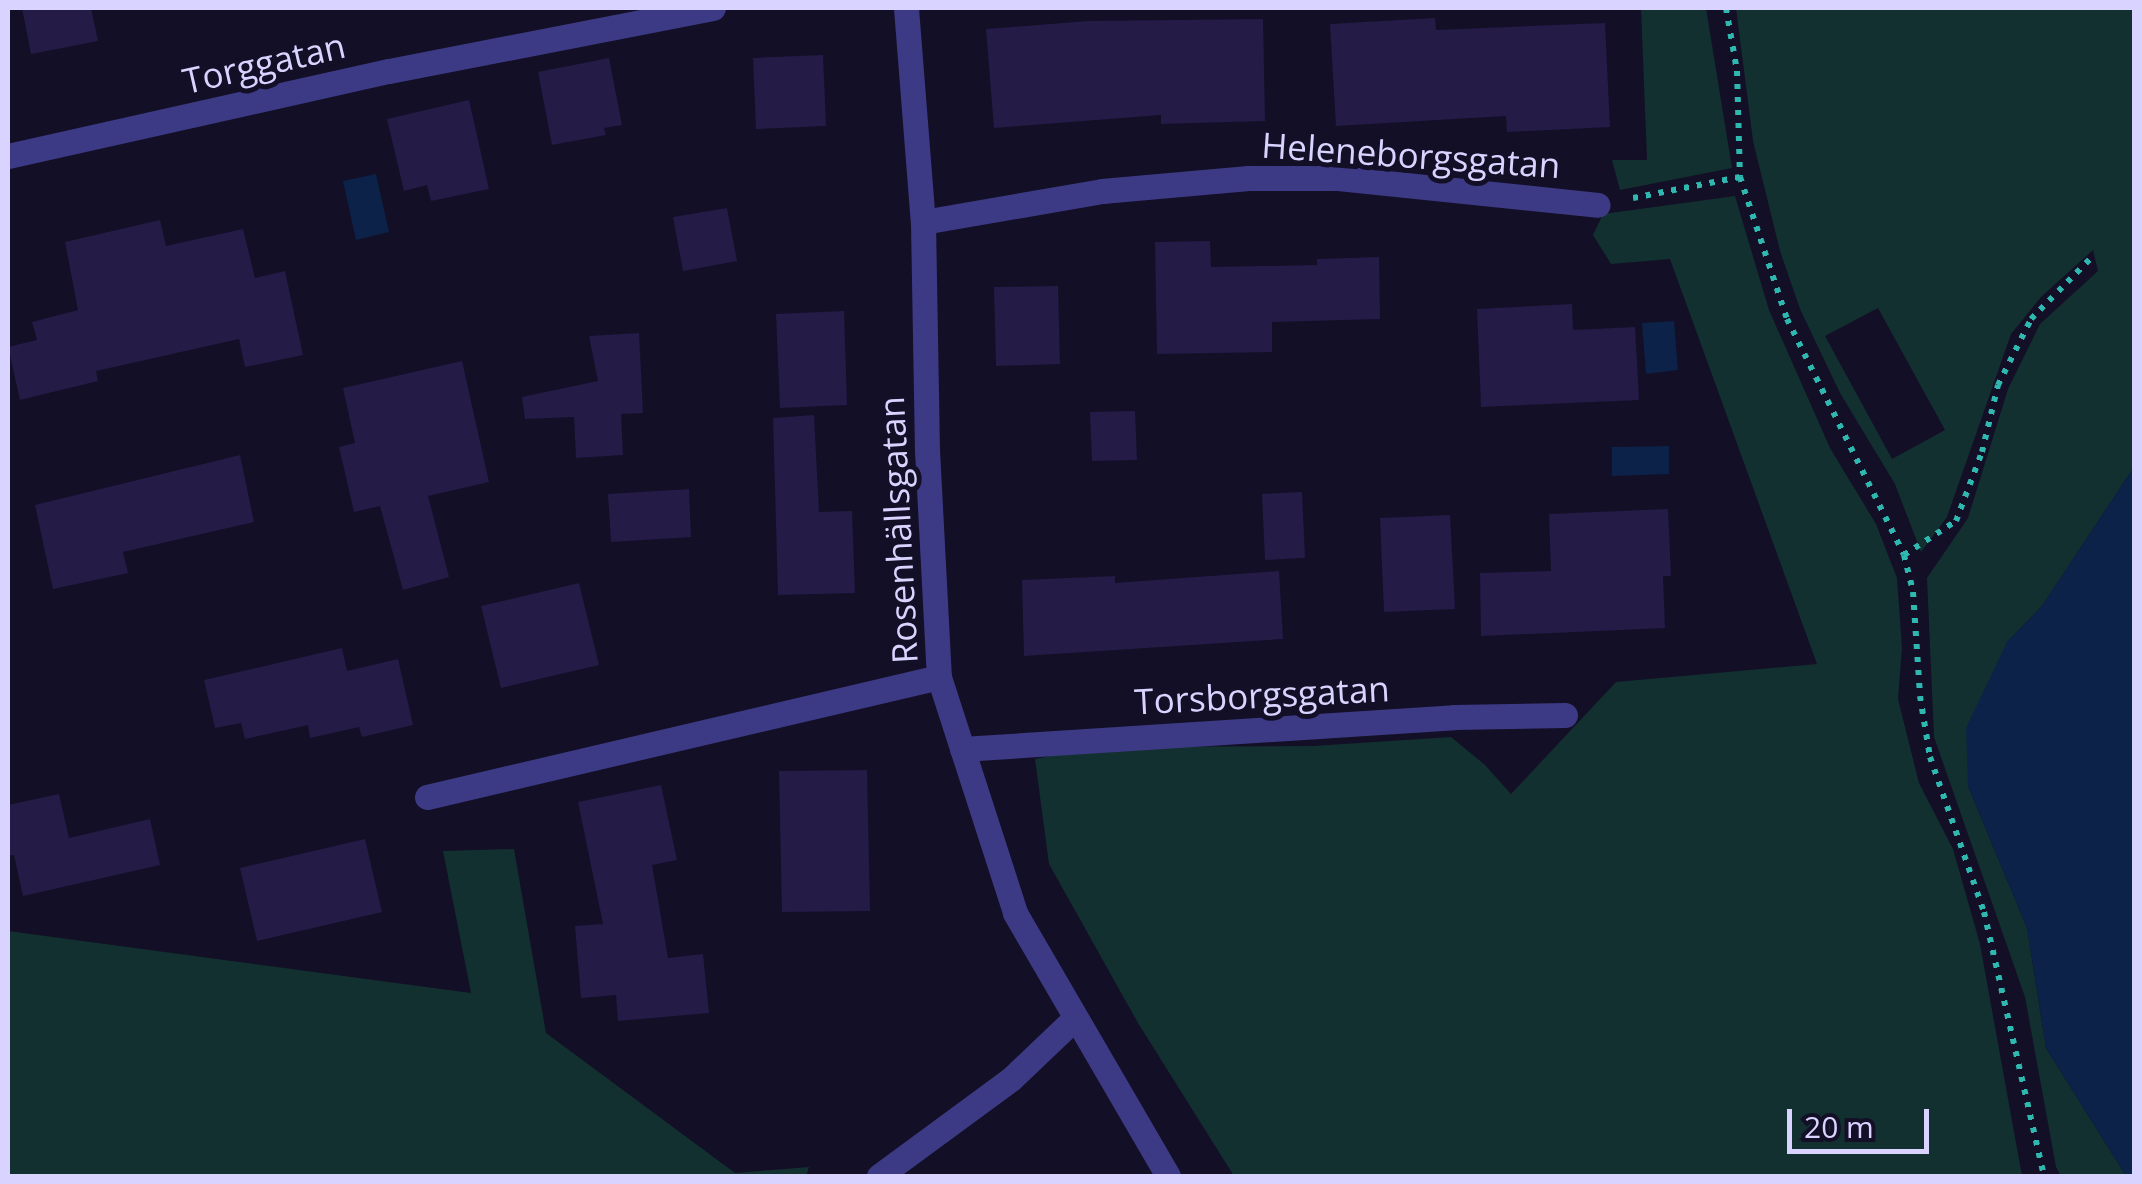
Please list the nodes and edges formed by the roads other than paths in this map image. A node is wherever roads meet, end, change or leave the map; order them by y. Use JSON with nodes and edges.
{"nodes":[{"id":1,"x":712,"y":8,"type":"edge"},
{"id":2,"x":906,"y":8,"type":"edge"},
{"id":3,"x":8,"y":156,"type":"edge"},
{"id":4,"x":1598,"y":204,"type":"road end"},
{"id":5,"x":923,"y":222,"type":"junction"},
{"id":6,"x":939,"y":677,"type":"junction"},
{"id":7,"x":1565,"y":715,"type":"dead end"},
{"id":8,"x":962,"y":749,"type":"junction"},
{"id":9,"x":427,"y":797,"type":"dead end"},
{"id":10,"x":1074,"y":1020,"type":"junction"},
{"id":11,"x":878,"y":1176,"type":"edge"},
{"id":12,"x":1168,"y":1176,"type":"edge"}],
"edges":[{"from":1,"to":3,"type":"street","name":"Torggatan"},
{"from":2,"to":5,"type":"street","name":"Rosenhällsgatan"},
{"from":4,"to":5,"type":"street","name":"Heleneborgsgatan"},
{"from":5,"to":6,"type":"street","name":"Rosenhällsgatan"},
{"from":6,"to":8,"type":"street","name":"Rosenhällsgatan"},
{"from":6,"to":9,"type":"street"},
{"from":7,"to":8,"type":"street","name":"Torsborgsgatan"},
{"from":8,"to":10,"type":"street","name":"Rosenhällsgatan"},
{"from":10,"to":11,"type":"street"},
{"from":10,"to":12,"type":"street","name":"Rosenhällsgatan"}]}
